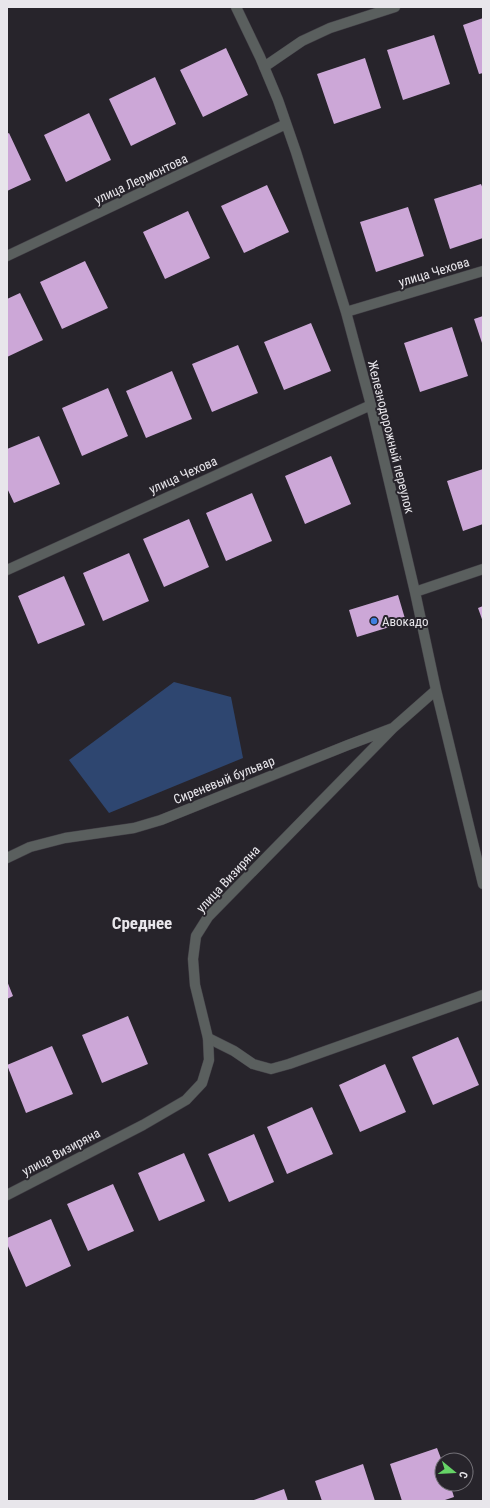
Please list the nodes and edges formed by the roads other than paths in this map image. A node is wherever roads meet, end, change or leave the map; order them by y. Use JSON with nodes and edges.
{"nodes":[{"id":1,"x":236,"y":7,"type":"edge"},
{"id":2,"x":395,"y":7,"type":"edge"},
{"id":3,"x":264,"y":67,"type":"junction"},
{"id":4,"x":286,"y":124,"type":"junction"},
{"id":5,"x":7,"y":256,"type":"edge"},
{"id":6,"x":483,"y":271,"type":"edge"},
{"id":7,"x":346,"y":312,"type":"junction"},
{"id":8,"x":370,"y":405,"type":"junction"},
{"id":9,"x":483,"y":569,"type":"edge"},
{"id":10,"x":7,"y":570,"type":"edge"},
{"id":11,"x":415,"y":592,"type":"junction"},
{"id":12,"x":436,"y":690,"type":"junction"},
{"id":13,"x":393,"y":728,"type":"junction"},
{"id":14,"x":7,"y":858,"type":"edge"},
{"id":15,"x":482,"y":878,"type":"edge"},
{"id":16,"x":483,"y":995,"type":"edge"},
{"id":17,"x":208,"y":1038,"type":"junction"},
{"id":18,"x":7,"y":1195,"type":"edge"}],
"edges":[{"from":1,"to":3,"type":"street","name":"Железнодорожный переулок"},
{"from":2,"to":3,"type":"street"},
{"from":3,"to":4,"type":"street","name":"Железнодорожный переулок"},
{"from":4,"to":5,"type":"street","name":"улица Лермонтова"},
{"from":4,"to":7,"type":"street","name":"Железнодорожный переулок"},
{"from":6,"to":7,"type":"street","name":"улица Чехова"},
{"from":7,"to":8,"type":"street","name":"Железнодорожный переулок"},
{"from":8,"to":10,"type":"street","name":"улица Чехова"},
{"from":8,"to":11,"type":"street","name":"Железнодорожный переулок"},
{"from":9,"to":11,"type":"street"},
{"from":11,"to":12,"type":"street","name":"Железнодорожный переулок"},
{"from":12,"to":13,"type":"street","name":"Сиреневый бульвар"},
{"from":12,"to":15,"type":"street","name":"Железнодорожный переулок"},
{"from":13,"to":14,"type":"street","name":"Сиреневый бульвар"},
{"from":13,"to":17,"type":"street","name":"улица Визиряна"},
{"from":16,"to":17,"type":"street"},
{"from":17,"to":18,"type":"street","name":"улица Визиряна"}]}
